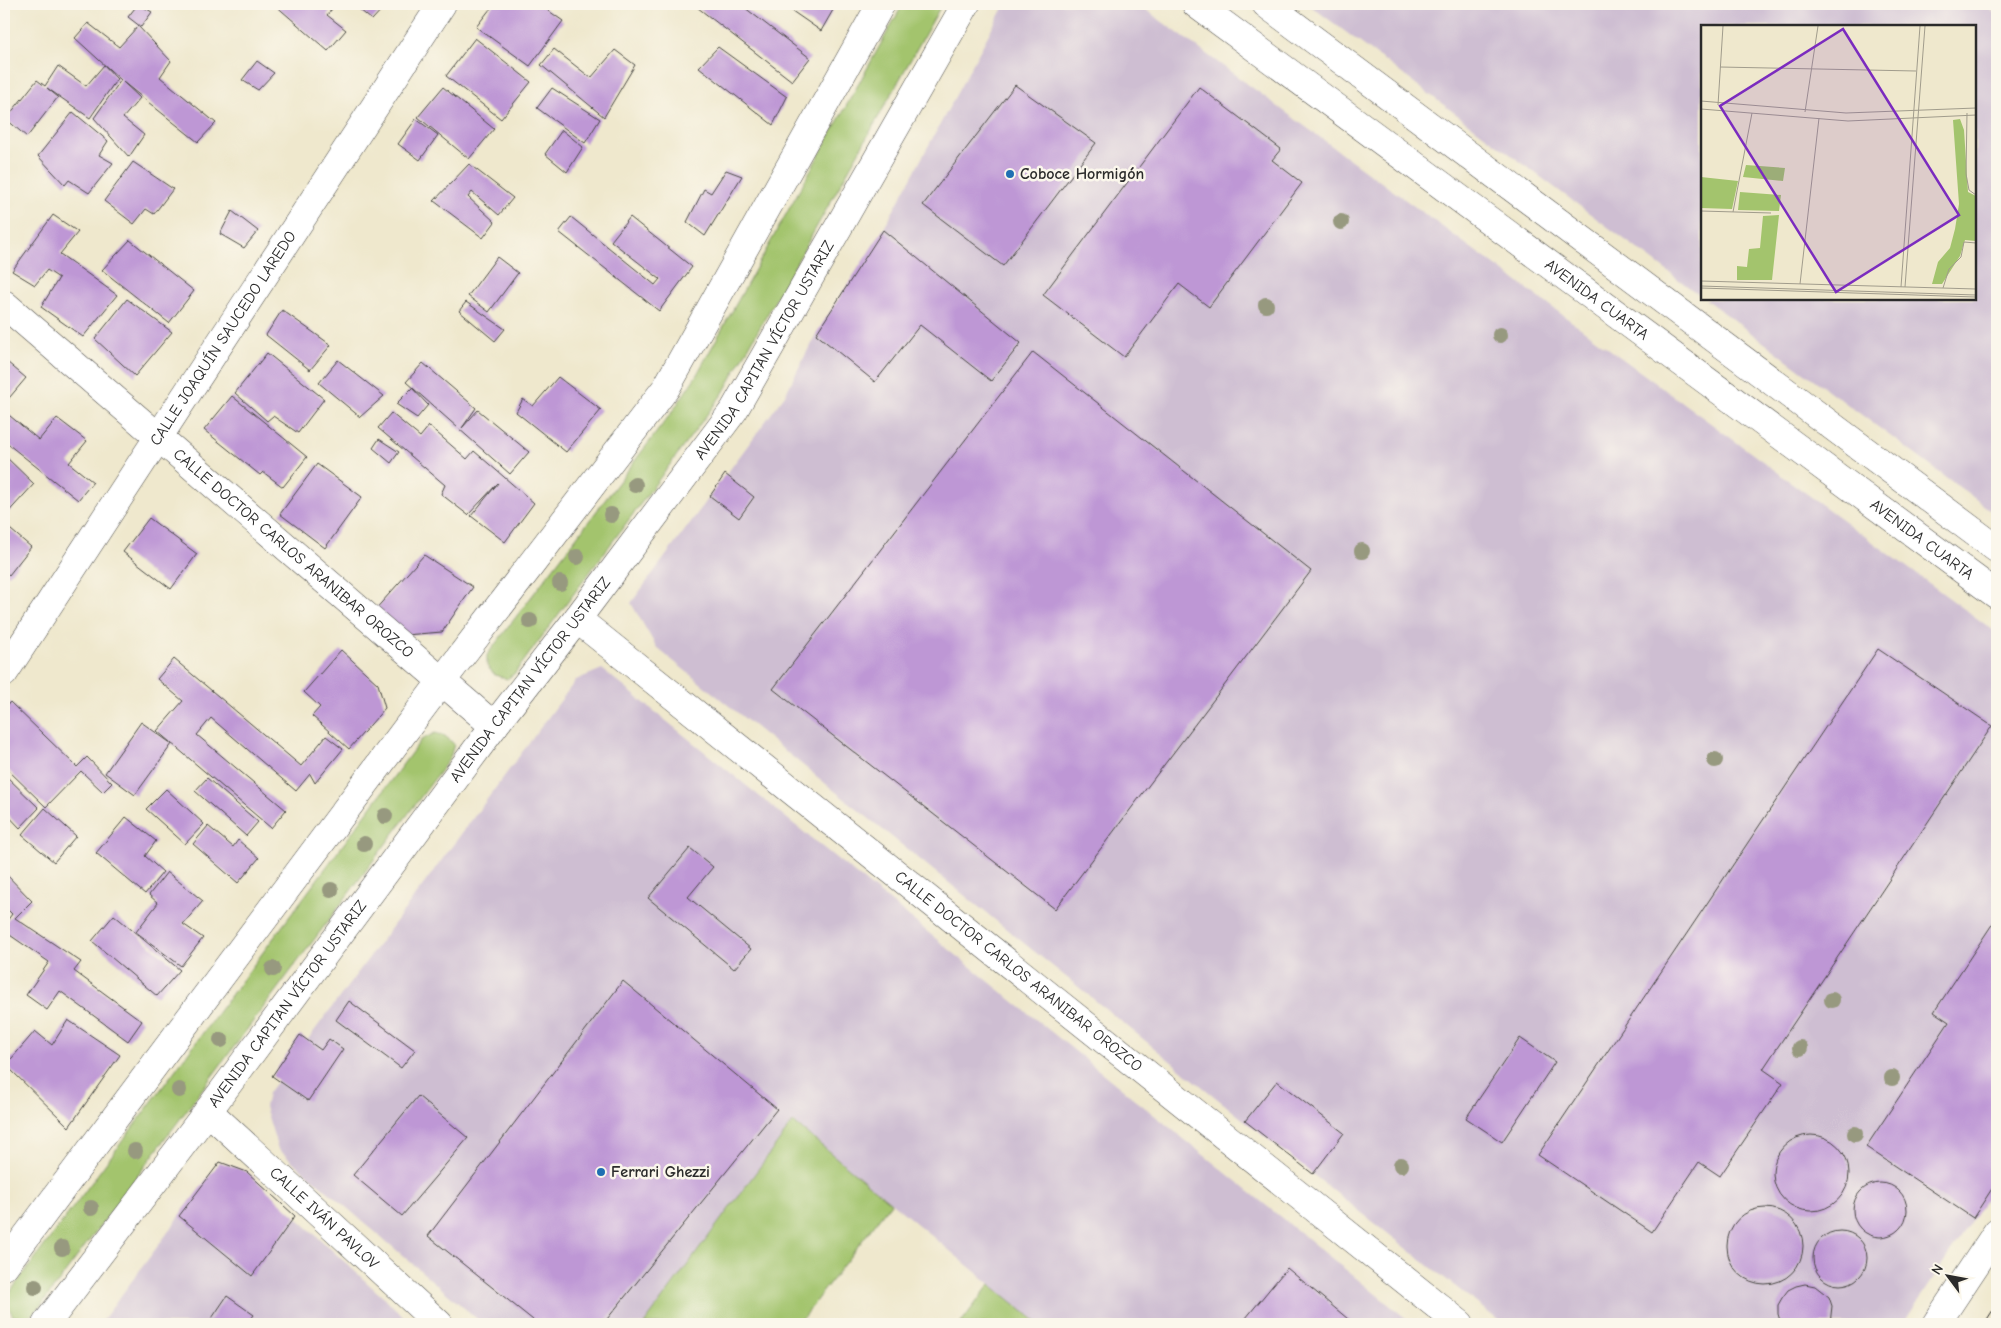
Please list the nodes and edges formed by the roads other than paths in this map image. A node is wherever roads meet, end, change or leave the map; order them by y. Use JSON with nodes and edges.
{"nodes":[{"id":1,"x":442,"y":4,"type":"edge"},
{"id":2,"x":881,"y":4,"type":"edge"},
{"id":3,"x":966,"y":4,"type":"edge"},
{"id":4,"x":1196,"y":4,"type":"edge"},
{"id":5,"x":1266,"y":4,"type":"edge"},
{"id":6,"x":1508,"y":184,"type":"junction"},
{"id":7,"x":1485,"y":217,"type":"junction"},
{"id":8,"x":4,"y":304,"type":"edge"},
{"id":9,"x":159,"y":437,"type":"junction"},
{"id":10,"x":1997,"y":549,"type":"edge"},
{"id":11,"x":1997,"y":595,"type":"edge"},
{"id":12,"x":577,"y":619,"type":"junction"},
{"id":13,"x":4,"y":673,"type":"edge"},
{"id":14,"x":442,"y":681,"type":"junction"},
{"id":15,"x":494,"y":726,"type":"junction"},
{"id":16,"x":208,"y":1111,"type":"junction"},
{"id":17,"x":1997,"y":1232,"type":"edge"},
{"id":18,"x":4,"y":1266,"type":"edge"},
{"id":19,"x":46,"y":1324,"type":"edge"},
{"id":20,"x":439,"y":1324,"type":"edge"},
{"id":21,"x":1460,"y":1324,"type":"edge"},
{"id":22,"x":1936,"y":1324,"type":"edge"}],
"edges":[{"from":1,"to":9,"type":"street","name":"CALLE JOAQUÍN SAUCEDO LAREDO"},
{"from":2,"to":14,"type":"street"},
{"from":3,"to":12,"type":"street","name":"AVENIDA CAPITAN VÍCTOR USTARIZ"},
{"from":4,"to":7,"type":"street","name":"AVENIDA CUARTA"},
{"from":5,"to":6,"type":"street"},
{"from":6,"to":7,"type":"street"},
{"from":6,"to":10,"type":"street"},
{"from":7,"to":11,"type":"street","name":"AVENIDA CUARTA"},
{"from":8,"to":9,"type":"street","name":"CALLE DOCTOR CARLOS ARANIBAR OROZCO"},
{"from":9,"to":13,"type":"street","name":"CALLE JOAQUÍN SAUCEDO LAREDO"},
{"from":9,"to":14,"type":"street","name":"CALLE DOCTOR CARLOS ARANIBAR OROZCO"},
{"from":12,"to":15,"type":"street","name":"AVENIDA CAPITAN VÍCTOR USTARIZ"},
{"from":12,"to":21,"type":"street","name":"CALLE DOCTOR CARLOS ARANIBAR OROZCO"},
{"from":14,"to":15,"type":"street","name":"CALLE DOCTOR CARLOS ARANIBAR OROZCO"},
{"from":14,"to":18,"type":"street"},
{"from":15,"to":16,"type":"street","name":"AVENIDA CAPITAN VÍCTOR USTARIZ"},
{"from":16,"to":19,"type":"street","name":"AVENIDA CAPITAN VÍCTOR USTARIZ"},
{"from":16,"to":20,"type":"street","name":"CALLE IVÁN PAVLOV"},
{"from":17,"to":22,"type":"street"}]}
